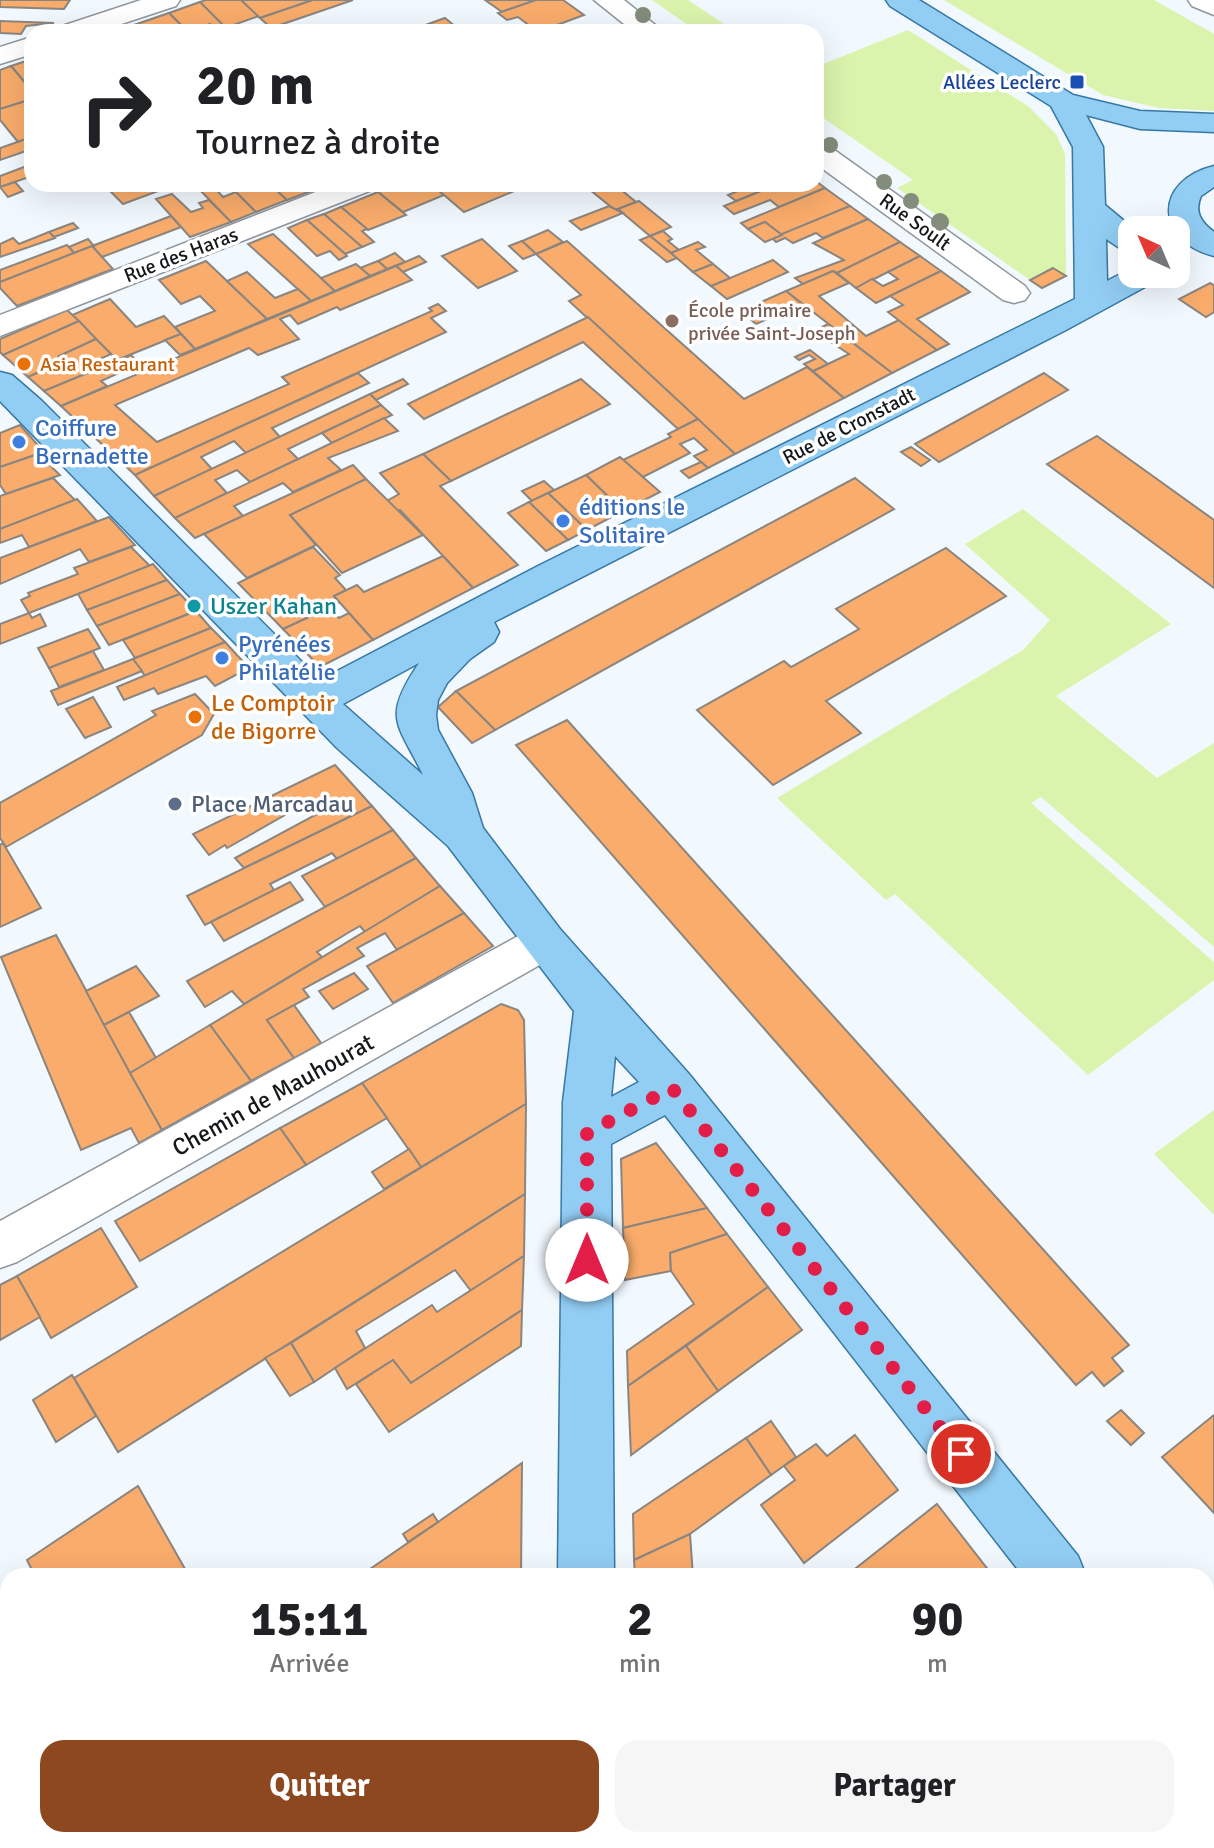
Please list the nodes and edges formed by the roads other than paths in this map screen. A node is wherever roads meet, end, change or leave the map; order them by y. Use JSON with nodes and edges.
{"nodes":[{"id":1,"x":167,"y":0,"type":"edge"},
{"id":2,"x":607,"y":0,"type":"edge"},
{"id":3,"x":900,"y":0,"type":"edge"},
{"id":4,"x":1201,"y":0,"type":"edge"},
{"id":5,"x":1214,"y":7,"type":"edge"},
{"id":6,"x":95,"y":24,"type":"edge"},
{"id":7,"x":640,"y":24,"type":"edge"},
{"id":8,"x":24,"y":48,"type":"edge"},
{"id":9,"x":0,"y":56,"type":"edge"},
{"id":10,"x":1063,"y":101,"type":"junction"},
{"id":11,"x":1214,"y":123,"type":"edge"},
{"id":12,"x":824,"y":156,"type":"edge"},
{"id":13,"x":1214,"y":175,"type":"edge"},
{"id":14,"x":342,"y":192,"type":"edge"},
{"id":15,"x":1089,"y":207,"type":"junction"},
{"id":16,"x":1118,"y":233,"type":"edge"},
{"id":17,"x":1210,"y":243,"type":"edge"},
{"id":18,"x":1190,"y":251,"type":"edge"},
{"id":19,"x":1118,"y":288,"type":"edge"},
{"id":20,"x":1014,"y":293,"type":"dead end"},
{"id":21,"x":1091,"y":301,"type":"junction"},
{"id":22,"x":0,"y":326,"type":"edge"},
{"id":23,"x":0,"y":383,"type":"edge"},
{"id":24,"x":551,"y":575,"type":"junction"},
{"id":25,"x":316,"y":700,"type":"junction"},
{"id":26,"x":463,"y":834,"type":"junction"},
{"id":27,"x":544,"y":942,"type":"junction"},
{"id":28,"x":597,"y":1006,"type":"junction"},
{"id":29,"x":672,"y":1088,"type":"junction"},
{"id":30,"x":587,"y":1133,"type":"junction"},
{"id":31,"x":0,"y":1246,"type":"edge"},
{"id":32,"x":586,"y":1568,"type":"edge"},
{"id":33,"x":1052,"y":1568,"type":"edge"}],
"edges":[{"from":1,"to":6,"type":"street"},
{"from":2,"to":7,"type":"street"},
{"from":3,"to":10,"type":"main road"},
{"from":4,"to":5,"type":"street"},
{"from":8,"to":9,"type":"street"},
{"from":10,"to":11,"type":"main road"},
{"from":10,"to":15,"type":"main road"},
{"from":12,"to":20,"type":"street","name":"Rue Soult"},
{"from":13,"to":17,"type":"main road"},
{"from":14,"to":22,"type":"street","name":"Rue des Haras"},
{"from":15,"to":16,"type":"main road"},
{"from":15,"to":21,"type":"main road"},
{"from":17,"to":18,"type":"main road"},
{"from":19,"to":21,"type":"main road","name":"Rue de Cronstadt"},
{"from":21,"to":24,"type":"main road","name":"Rue de Cronstadt"},
{"from":23,"to":25,"type":"main road"},
{"from":24,"to":25,"type":"main road","name":"Rue de Cronstadt"},
{"from":24,"to":26,"type":"main road","name":"Rue de Cronstadt"},
{"from":25,"to":26,"type":"main road"},
{"from":26,"to":27,"type":"main road"},
{"from":27,"to":28,"type":"main road"},
{"from":27,"to":31,"type":"street","name":"Chemin de Mauhourat"},
{"from":28,"to":29,"type":"main road"},
{"from":28,"to":30,"type":"main road"},
{"from":29,"to":30,"type":"main road"},
{"from":29,"to":33,"type":"main road"},
{"from":30,"to":32,"type":"main road"}]}
